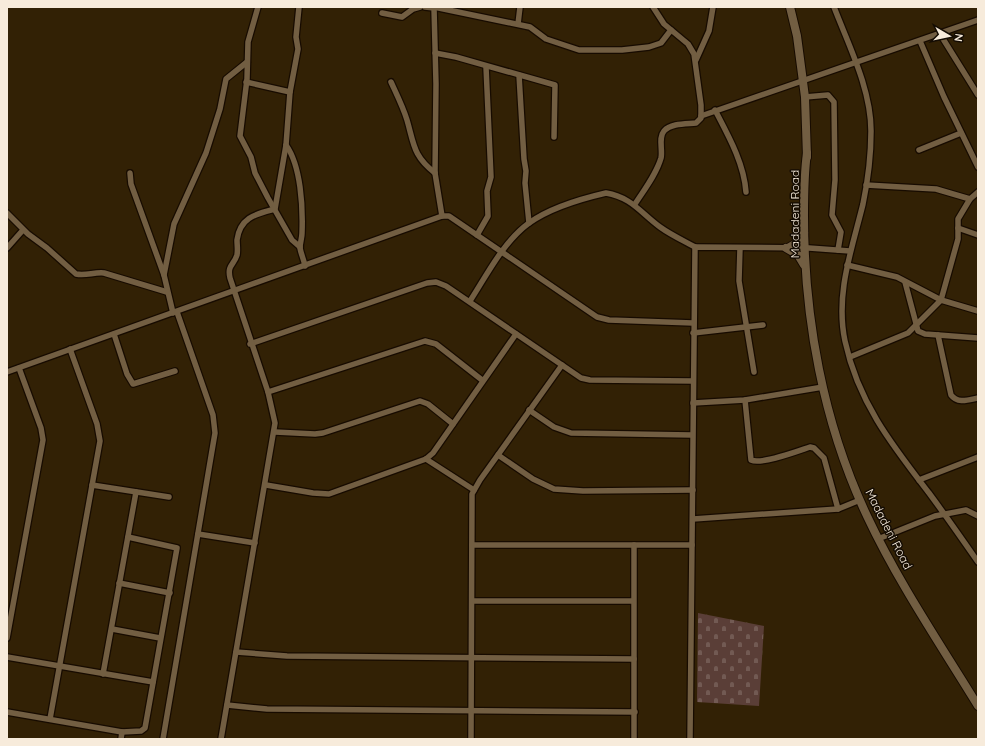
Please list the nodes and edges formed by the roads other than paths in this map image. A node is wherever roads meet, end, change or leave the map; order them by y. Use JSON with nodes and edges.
{"nodes":[{"id":1,"x":258,"y":7,"type":"edge"},
{"id":2,"x":299,"y":7,"type":"edge"},
{"id":3,"x":420,"y":7,"type":"edge"},
{"id":4,"x":425,"y":7,"type":"edge"},
{"id":5,"x":520,"y":7,"type":"edge"},
{"id":6,"x":653,"y":7,"type":"edge"},
{"id":7,"x":713,"y":7,"type":"edge"},
{"id":8,"x":790,"y":7,"type":"edge"},
{"id":9,"x":834,"y":7,"type":"edge"},
{"id":10,"x":434,"y":8,"type":"edge"},
{"id":11,"x":382,"y":13,"type":"dead end"},
{"id":12,"x":977,"y":22,"type":"edge"},
{"id":13,"x":518,"y":24,"type":"junction"},
{"id":14,"x":671,"y":30,"type":"junction"},
{"id":15,"x":940,"y":34,"type":"junction"},
{"id":16,"x":920,"y":41,"type":"junction"},
{"id":17,"x":435,"y":53,"type":"junction"},
{"id":18,"x":696,"y":60,"type":"junction"},
{"id":19,"x":247,"y":62,"type":"junction"},
{"id":20,"x":855,"y":62,"type":"junction"},
{"id":21,"x":486,"y":67,"type":"junction"},
{"id":22,"x":519,"y":75,"type":"junction"},
{"id":23,"x":246,"y":82,"type":"junction"},
{"id":24,"x":392,"y":82,"type":"dead end"},
{"id":25,"x":802,"y":82,"type":"junction"},
{"id":26,"x":290,"y":92,"type":"junction"},
{"id":27,"x":978,"y":95,"type":"edge"},
{"id":28,"x":805,"y":97,"type":"junction"},
{"id":29,"x":715,"y":110,"type":"junction"},
{"id":30,"x":701,"y":116,"type":"junction"},
{"id":31,"x":961,"y":133,"type":"junction"},
{"id":32,"x":554,"y":137,"type":"dead end"},
{"id":33,"x":286,"y":145,"type":"junction"},
{"id":34,"x":919,"y":150,"type":"dead end"},
{"id":35,"x":807,"y":153,"type":"junction"},
{"id":36,"x":978,"y":167,"type":"edge"},
{"id":37,"x":130,"y":173,"type":"dead end"},
{"id":38,"x":435,"y":173,"type":"junction"},
{"id":39,"x":866,"y":185,"type":"junction"},
{"id":40,"x":746,"y":192,"type":"dead end"},
{"id":41,"x":978,"y":192,"type":"edge"},
{"id":42,"x":970,"y":199,"type":"junction"},
{"id":43,"x":634,"y":204,"type":"junction"},
{"id":44,"x":275,"y":209,"type":"junction"},
{"id":45,"x":7,"y":213,"type":"edge"},
{"id":46,"x":442,"y":216,"type":"junction"},
{"id":47,"x":529,"y":223,"type":"junction"},
{"id":48,"x":958,"y":228,"type":"junction"},
{"id":49,"x":23,"y":230,"type":"junction"},
{"id":50,"x":804,"y":233,"type":"junction"},
{"id":51,"x":477,"y":235,"type":"junction"},
{"id":52,"x":978,"y":235,"type":"edge"},
{"id":53,"x":300,"y":247,"type":"junction"},
{"id":54,"x":695,"y":247,"type":"junction"},
{"id":55,"x":7,"y":248,"type":"edge"},
{"id":56,"x":740,"y":248,"type":"junction"},
{"id":57,"x":787,"y":248,"type":"junction"},
{"id":58,"x":807,"y":248,"type":"junction"},
{"id":59,"x":838,"y":250,"type":"junction"},
{"id":60,"x":850,"y":250,"type":"junction"},
{"id":61,"x":502,"y":252,"type":"junction"},
{"id":62,"x":847,"y":265,"type":"junction"},
{"id":63,"x":305,"y":266,"type":"junction"},
{"id":64,"x":806,"y":271,"type":"junction"},
{"id":65,"x":164,"y":274,"type":"junction"},
{"id":66,"x":905,"y":282,"type":"junction"},
{"id":67,"x":168,"y":292,"type":"junction"},
{"id":68,"x":234,"y":292,"type":"junction"},
{"id":69,"x":941,"y":300,"type":"junction"},
{"id":70,"x":470,"y":301,"type":"junction"},
{"id":71,"x":977,"y":309,"type":"edge"},
{"id":72,"x":175,"y":313,"type":"junction"},
{"id":73,"x":693,"y":323,"type":"junction"},
{"id":74,"x":763,"y":325,"type":"dead end"},
{"id":75,"x":746,"y":326,"type":"junction"},
{"id":76,"x":916,"y":327,"type":"junction"},
{"id":77,"x":693,"y":333,"type":"junction"},
{"id":78,"x":114,"y":334,"type":"junction"},
{"id":79,"x":516,"y":334,"type":"junction"},
{"id":80,"x":938,"y":335,"type":"junction"},
{"id":81,"x":978,"y":338,"type":"edge"},
{"id":82,"x":250,"y":344,"type":"junction"},
{"id":83,"x":816,"y":347,"type":"junction"},
{"id":84,"x":70,"y":349,"type":"junction"},
{"id":85,"x":850,"y":357,"type":"junction"},
{"id":86,"x":562,"y":365,"type":"junction"},
{"id":87,"x":19,"y":368,"type":"junction"},
{"id":88,"x":174,"y":371,"type":"dead end"},
{"id":89,"x":7,"y":372,"type":"edge"},
{"id":90,"x":754,"y":372,"type":"dead end"},
{"id":91,"x":482,"y":380,"type":"junction"},
{"id":92,"x":693,"y":381,"type":"junction"},
{"id":93,"x":823,"y":387,"type":"junction"},
{"id":94,"x":268,"y":392,"type":"junction"},
{"id":95,"x":978,"y":398,"type":"edge"},
{"id":96,"x":745,"y":400,"type":"junction"},
{"id":97,"x":692,"y":403,"type":"junction"},
{"id":98,"x":529,"y":410,"type":"junction"},
{"id":99,"x":453,"y":424,"type":"junction"},
{"id":100,"x":274,"y":432,"type":"junction"},
{"id":101,"x":692,"y":435,"type":"junction"},
{"id":102,"x":498,"y":455,"type":"junction"},
{"id":103,"x":978,"y":457,"type":"edge"},
{"id":104,"x":426,"y":459,"type":"junction"},
{"id":105,"x":919,"y":480,"type":"junction"},
{"id":106,"x":92,"y":485,"type":"junction"},
{"id":107,"x":266,"y":485,"type":"junction"},
{"id":108,"x":474,"y":490,"type":"junction"},
{"id":109,"x":693,"y":490,"type":"junction"},
{"id":110,"x":136,"y":492,"type":"junction"},
{"id":111,"x":169,"y":497,"type":"dead end"},
{"id":112,"x":860,"y":500,"type":"junction"},
{"id":113,"x":838,"y":509,"type":"junction"},
{"id":114,"x":945,"y":515,"type":"junction"},
{"id":115,"x":978,"y":516,"type":"edge"},
{"id":116,"x":693,"y":519,"type":"junction"},
{"id":117,"x":198,"y":534,"type":"junction"},
{"id":118,"x":128,"y":537,"type":"junction"},
{"id":119,"x":878,"y":539,"type":"junction"},
{"id":120,"x":255,"y":543,"type":"junction"},
{"id":121,"x":472,"y":545,"type":"junction"},
{"id":122,"x":634,"y":545,"type":"junction"},
{"id":123,"x":692,"y":545,"type":"junction"},
{"id":124,"x":978,"y":562,"type":"edge"},
{"id":125,"x":119,"y":584,"type":"junction"},
{"id":126,"x":170,"y":593,"type":"junction"},
{"id":127,"x":473,"y":601,"type":"junction"},
{"id":128,"x":633,"y":601,"type":"junction"},
{"id":129,"x":112,"y":629,"type":"junction"},
{"id":130,"x":7,"y":638,"type":"edge"},
{"id":131,"x":160,"y":638,"type":"junction"},
{"id":132,"x":236,"y":652,"type":"junction"},
{"id":133,"x":7,"y":656,"type":"edge"},
{"id":134,"x":471,"y":657,"type":"junction"},
{"id":135,"x":634,"y":659,"type":"junction"},
{"id":136,"x":59,"y":665,"type":"junction"},
{"id":137,"x":103,"y":674,"type":"junction"},
{"id":138,"x":154,"y":682,"type":"junction"},
{"id":139,"x":226,"y":705,"type":"junction"},
{"id":140,"x":978,"y":706,"type":"edge"},
{"id":141,"x":471,"y":711,"type":"junction"},
{"id":142,"x":7,"y":712,"type":"edge"},
{"id":143,"x":635,"y":712,"type":"junction"},
{"id":144,"x":50,"y":719,"type":"junction"},
{"id":145,"x":122,"y":732,"type":"junction"},
{"id":146,"x":121,"y":739,"type":"edge"},
{"id":147,"x":163,"y":739,"type":"edge"},
{"id":148,"x":220,"y":739,"type":"edge"},
{"id":149,"x":471,"y":739,"type":"edge"},
{"id":150,"x":634,"y":739,"type":"edge"},
{"id":151,"x":690,"y":739,"type":"edge"}],
"edges":[{"from":1,"to":19,"type":"street"},
{"from":2,"to":26,"type":"street"},
{"from":3,"to":11,"type":"street"},
{"from":4,"to":10,"type":"street"},
{"from":5,"to":13,"type":"street"},
{"from":6,"to":14,"type":"street"},
{"from":7,"to":18,"type":"street"},
{"from":8,"to":25,"type":"street","name":"Madadeni Road"},
{"from":9,"to":20,"type":"street"},
{"from":10,"to":13,"type":"street"},
{"from":10,"to":17,"type":"street"},
{"from":12,"to":15,"type":"street"},
{"from":13,"to":14,"type":"street"},
{"from":14,"to":18,"type":"street"},
{"from":15,"to":16,"type":"street"},
{"from":15,"to":27,"type":"street"},
{"from":16,"to":20,"type":"street"},
{"from":16,"to":31,"type":"street"},
{"from":17,"to":21,"type":"street"},
{"from":17,"to":38,"type":"street"},
{"from":18,"to":30,"type":"street"},
{"from":19,"to":23,"type":"street"},
{"from":19,"to":65,"type":"street"},
{"from":20,"to":25,"type":"street"},
{"from":20,"to":39,"type":"street"},
{"from":21,"to":22,"type":"street"},
{"from":21,"to":51,"type":"street"},
{"from":22,"to":32,"type":"street"},
{"from":22,"to":47,"type":"street"},
{"from":23,"to":26,"type":"street"},
{"from":23,"to":44,"type":"street"},
{"from":24,"to":38,"type":"street"},
{"from":25,"to":28,"type":"street","name":"Madadeni Road"},
{"from":25,"to":29,"type":"street"},
{"from":26,"to":33,"type":"street"},
{"from":28,"to":35,"type":"street","name":"Madadeni Road"},
{"from":28,"to":59,"type":"street"},
{"from":29,"to":30,"type":"street"},
{"from":29,"to":40,"type":"street"},
{"from":30,"to":43,"type":"street"},
{"from":31,"to":34,"type":"street"},
{"from":31,"to":36,"type":"street"},
{"from":33,"to":44,"type":"street"},
{"from":33,"to":53,"type":"street"},
{"from":35,"to":50,"type":"street","name":"Madadeni Road"},
{"from":35,"to":58,"type":"street","name":"Madadeni Road"},
{"from":37,"to":65,"type":"street"},
{"from":38,"to":46,"type":"street"},
{"from":39,"to":42,"type":"street"},
{"from":39,"to":60,"type":"street"},
{"from":41,"to":42,"type":"street"},
{"from":42,"to":48,"type":"street"},
{"from":43,"to":47,"type":"street"},
{"from":43,"to":54,"type":"street"},
{"from":44,"to":53,"type":"street"},
{"from":44,"to":68,"type":"street"},
{"from":45,"to":49,"type":"street"},
{"from":46,"to":51,"type":"street"},
{"from":46,"to":63,"type":"street"},
{"from":47,"to":61,"type":"street"},
{"from":48,"to":52,"type":"street"},
{"from":48,"to":69,"type":"street"},
{"from":49,"to":55,"type":"street"},
{"from":49,"to":67,"type":"street"},
{"from":50,"to":57,"type":"street"},
{"from":50,"to":58,"type":"street","name":"Madadeni Road"},
{"from":51,"to":61,"type":"street"},
{"from":53,"to":63,"type":"street"},
{"from":54,"to":56,"type":"street"},
{"from":54,"to":73,"type":"street"},
{"from":56,"to":57,"type":"street"},
{"from":56,"to":75,"type":"street"},
{"from":57,"to":58,"type":"street"},
{"from":57,"to":64,"type":"street"},
{"from":58,"to":59,"type":"street"},
{"from":58,"to":64,"type":"street","name":"Madadeni Road"},
{"from":58,"to":83,"type":"street","name":"Madadeni Road"},
{"from":59,"to":60,"type":"street"},
{"from":60,"to":62,"type":"street"},
{"from":61,"to":70,"type":"street"},
{"from":61,"to":73,"type":"street"},
{"from":62,"to":66,"type":"street"},
{"from":62,"to":85,"type":"street"},
{"from":63,"to":68,"type":"street"},
{"from":64,"to":83,"type":"street","name":"Madadeni Road"},
{"from":65,"to":67,"type":"street"},
{"from":66,"to":69,"type":"street"},
{"from":66,"to":76,"type":"street"},
{"from":67,"to":72,"type":"street"},
{"from":68,"to":72,"type":"street"},
{"from":68,"to":82,"type":"street"},
{"from":69,"to":71,"type":"street"},
{"from":69,"to":76,"type":"street"},
{"from":70,"to":79,"type":"street"},
{"from":70,"to":82,"type":"street"},
{"from":72,"to":78,"type":"street"},
{"from":72,"to":117,"type":"street"},
{"from":73,"to":77,"type":"street"},
{"from":74,"to":75,"type":"street"},
{"from":75,"to":77,"type":"street"},
{"from":75,"to":90,"type":"street"},
{"from":76,"to":80,"type":"street"},
{"from":76,"to":85,"type":"street"},
{"from":77,"to":92,"type":"street"},
{"from":78,"to":84,"type":"street"},
{"from":78,"to":88,"type":"street"},
{"from":79,"to":86,"type":"street"},
{"from":79,"to":91,"type":"street"},
{"from":80,"to":81,"type":"street"},
{"from":80,"to":95,"type":"street"},
{"from":82,"to":94,"type":"street"},
{"from":83,"to":93,"type":"street","name":"Madadeni Road"},
{"from":84,"to":87,"type":"street"},
{"from":84,"to":106,"type":"street"},
{"from":85,"to":105,"type":"street"},
{"from":86,"to":92,"type":"street"},
{"from":86,"to":98,"type":"street"},
{"from":87,"to":89,"type":"street"},
{"from":87,"to":130,"type":"street"},
{"from":91,"to":94,"type":"street"},
{"from":91,"to":99,"type":"street"},
{"from":92,"to":97,"type":"street"},
{"from":93,"to":96,"type":"street"},
{"from":93,"to":112,"type":"street","name":"Madadeni Road"},
{"from":94,"to":100,"type":"street"},
{"from":96,"to":97,"type":"street"},
{"from":96,"to":113,"type":"street"},
{"from":97,"to":101,"type":"street"},
{"from":98,"to":101,"type":"street"},
{"from":98,"to":102,"type":"street"},
{"from":99,"to":100,"type":"street"},
{"from":99,"to":104,"type":"street"},
{"from":100,"to":107,"type":"street"},
{"from":101,"to":109,"type":"street"},
{"from":102,"to":108,"type":"street"},
{"from":102,"to":109,"type":"street"},
{"from":103,"to":105,"type":"street"},
{"from":104,"to":107,"type":"street"},
{"from":104,"to":108,"type":"street"},
{"from":105,"to":114,"type":"street"},
{"from":106,"to":110,"type":"street"},
{"from":106,"to":136,"type":"street"},
{"from":107,"to":120,"type":"street"},
{"from":108,"to":121,"type":"street"},
{"from":109,"to":116,"type":"street"},
{"from":110,"to":111,"type":"street"},
{"from":110,"to":118,"type":"street"},
{"from":112,"to":113,"type":"street"},
{"from":112,"to":119,"type":"street","name":"Madadeni Road"},
{"from":113,"to":116,"type":"street"},
{"from":114,"to":115,"type":"street"},
{"from":114,"to":119,"type":"street"},
{"from":114,"to":124,"type":"street"},
{"from":116,"to":123,"type":"street"},
{"from":117,"to":120,"type":"street"},
{"from":117,"to":147,"type":"street"},
{"from":118,"to":125,"type":"street"},
{"from":118,"to":126,"type":"street"},
{"from":119,"to":140,"type":"street","name":"Madadeni Road"},
{"from":120,"to":132,"type":"street"},
{"from":121,"to":122,"type":"street"},
{"from":121,"to":127,"type":"street"},
{"from":122,"to":123,"type":"street"},
{"from":122,"to":128,"type":"street"},
{"from":123,"to":151,"type":"street"},
{"from":125,"to":126,"type":"street"},
{"from":125,"to":129,"type":"street"},
{"from":126,"to":131,"type":"street"},
{"from":127,"to":128,"type":"street"},
{"from":127,"to":134,"type":"street"},
{"from":128,"to":135,"type":"street"},
{"from":129,"to":131,"type":"street"},
{"from":129,"to":137,"type":"street"},
{"from":131,"to":138,"type":"street"},
{"from":132,"to":134,"type":"street"},
{"from":132,"to":139,"type":"street"},
{"from":133,"to":136,"type":"street"},
{"from":134,"to":135,"type":"street"},
{"from":134,"to":141,"type":"street"},
{"from":135,"to":143,"type":"street"},
{"from":136,"to":137,"type":"street"},
{"from":136,"to":144,"type":"street"},
{"from":137,"to":138,"type":"street"},
{"from":138,"to":145,"type":"street"},
{"from":139,"to":141,"type":"street"},
{"from":139,"to":148,"type":"street"},
{"from":141,"to":143,"type":"street"},
{"from":141,"to":149,"type":"street"},
{"from":142,"to":144,"type":"street"},
{"from":143,"to":150,"type":"street"},
{"from":144,"to":145,"type":"street"},
{"from":145,"to":146,"type":"street"}]}
